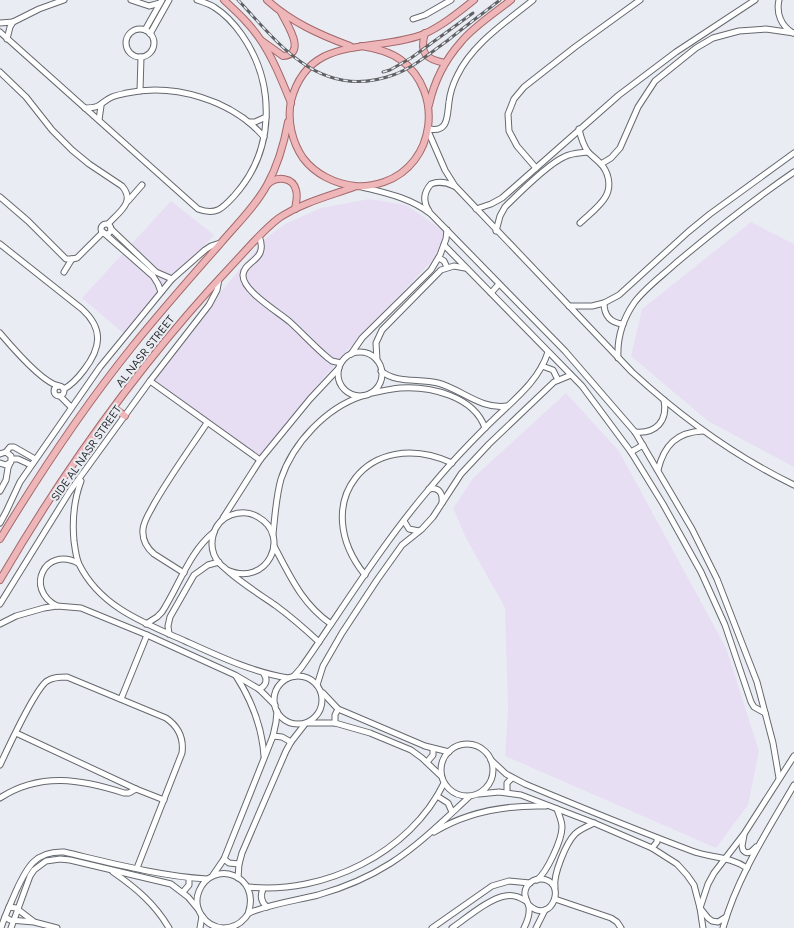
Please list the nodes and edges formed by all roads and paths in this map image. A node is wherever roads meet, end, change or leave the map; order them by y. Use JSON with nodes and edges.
{"nodes":[{"id":1,"x":64,"y":0,"type":"edge"},
{"id":2,"x":131,"y":0,"type":"edge"},
{"id":3,"x":169,"y":0,"type":"edge"},
{"id":4,"x":197,"y":0,"type":"edge"},
{"id":5,"x":224,"y":0,"type":"edge"},
{"id":6,"x":268,"y":0,"type":"edge"},
{"id":7,"x":451,"y":0,"type":"edge"},
{"id":8,"x":474,"y":0,"type":"edge"},
{"id":9,"x":511,"y":0,"type":"edge"},
{"id":10,"x":533,"y":0,"type":"edge"},
{"id":11,"x":640,"y":0,"type":"edge"},
{"id":12,"x":755,"y":0,"type":"edge"},
{"id":13,"x":779,"y":0,"type":"edge"},
{"id":14,"x":162,"y":1,"type":"edge"},
{"id":15,"x":149,"y":6,"type":"junction"},
{"id":16,"x":159,"y":11,"type":"junction"},
{"id":17,"x":280,"y":11,"type":"junction"},
{"id":18,"x":153,"y":16,"type":"junction"},
{"id":19,"x":414,"y":19,"type":"dead end"},
{"id":20,"x":13,"y":22,"type":"junction"},
{"id":21,"x":0,"y":23,"type":"edge"},
{"id":22,"x":0,"y":32,"type":"edge"},
{"id":23,"x":148,"y":32,"type":"junction"},
{"id":24,"x":425,"y":33,"type":"junction"},
{"id":25,"x":794,"y":33,"type":"edge"},
{"id":26,"x":7,"y":39,"type":"junction"},
{"id":27,"x":261,"y":40,"type":"junction"},
{"id":28,"x":361,"y":46,"type":"junction"},
{"id":29,"x":351,"y":47,"type":"junction"},
{"id":30,"x":141,"y":57,"type":"junction"},
{"id":31,"x":445,"y":63,"type":"junction"},
{"id":32,"x":0,"y":72,"type":"edge"},
{"id":33,"x":140,"y":91,"type":"junction"},
{"id":34,"x":291,"y":103,"type":"junction"},
{"id":35,"x":101,"y":106,"type":"junction"},
{"id":36,"x":429,"y":107,"type":"junction"},
{"id":37,"x":85,"y":108,"type":"junction"},
{"id":38,"x":290,"y":113,"type":"junction"},
{"id":39,"x":266,"y":117,"type":"junction"},
{"id":40,"x":99,"y":120,"type":"junction"},
{"id":41,"x":249,"y":122,"type":"junction"},
{"id":42,"x":579,"y":129,"type":"junction"},
{"id":43,"x":429,"y":130,"type":"junction"},
{"id":44,"x":264,"y":137,"type":"junction"},
{"id":45,"x":588,"y":152,"type":"junction"},
{"id":46,"x":794,"y":153,"type":"edge"},
{"id":47,"x":601,"y":164,"type":"junction"},
{"id":48,"x":536,"y":168,"type":"junction"},
{"id":49,"x":794,"y":172,"type":"edge"},
{"id":50,"x":268,"y":184,"type":"junction"},
{"id":51,"x":142,"y":185,"type":"dead end"},
{"id":52,"x":455,"y":186,"type":"junction"},
{"id":53,"x":357,"y":187,"type":"junction"},
{"id":54,"x":0,"y":197,"type":"edge"},
{"id":55,"x":127,"y":202,"type":"junction"},
{"id":56,"x":295,"y":209,"type":"junction"},
{"id":57,"x":476,"y":209,"type":"junction"},
{"id":58,"x":431,"y":214,"type":"junction"},
{"id":59,"x":580,"y":223,"type":"dead end"},
{"id":60,"x":110,"y":226,"type":"junction"},
{"id":61,"x":447,"y":230,"type":"junction"},
{"id":62,"x":496,"y":230,"type":"junction"},
{"id":63,"x":104,"y":233,"type":"junction"},
{"id":64,"x":259,"y":236,"type":"junction"},
{"id":65,"x":220,"y":243,"type":"junction"},
{"id":66,"x":0,"y":244,"type":"edge"},
{"id":67,"x":444,"y":245,"type":"junction"},
{"id":68,"x":439,"y":258,"type":"junction"},
{"id":69,"x":72,"y":260,"type":"junction"},
{"id":70,"x":447,"y":267,"type":"junction"},
{"id":71,"x":467,"y":268,"type":"junction"},
{"id":72,"x":64,"y":272,"type":"dead end"},
{"id":73,"x":154,"y":274,"type":"junction"},
{"id":74,"x":220,"y":278,"type":"junction"},
{"id":75,"x":172,"y":279,"type":"junction"},
{"id":76,"x":500,"y":284,"type":"junction"},
{"id":77,"x":161,"y":292,"type":"junction"},
{"id":78,"x":491,"y":293,"type":"junction"},
{"id":79,"x":604,"y":303,"type":"junction"},
{"id":80,"x":569,"y":306,"type":"junction"},
{"id":81,"x":623,"y":324,"type":"junction"},
{"id":82,"x":0,"y":333,"type":"edge"},
{"id":83,"x":548,"y":352,"type":"junction"},
{"id":84,"x":351,"y":354,"type":"junction"},
{"id":85,"x":618,"y":358,"type":"junction"},
{"id":86,"x":377,"y":360,"type":"junction"},
{"id":87,"x":340,"y":365,"type":"junction"},
{"id":88,"x":542,"y":366,"type":"junction"},
{"id":89,"x":382,"y":371,"type":"junction"},
{"id":90,"x":571,"y":375,"type":"junction"},
{"id":91,"x":47,"y":380,"type":"junction"},
{"id":92,"x":558,"y":380,"type":"junction"},
{"id":93,"x":150,"y":381,"type":"junction"},
{"id":94,"x":59,"y":386,"type":"junction"},
{"id":95,"x":64,"y":389,"type":"junction"},
{"id":96,"x":54,"y":392,"type":"junction"},
{"id":97,"x":369,"y":394,"type":"junction"},
{"id":98,"x":60,"y":396,"type":"junction"},
{"id":99,"x":362,"y":396,"type":"junction"},
{"id":100,"x":664,"y":400,"type":"junction"},
{"id":101,"x":506,"y":406,"type":"junction"},
{"id":102,"x":71,"y":407,"type":"junction"},
{"id":103,"x":114,"y":408,"type":"junction"},
{"id":104,"x":125,"y":416,"type":"junction"},
{"id":105,"x":207,"y":424,"type":"junction"},
{"id":106,"x":485,"y":428,"type":"junction"},
{"id":107,"x":703,"y":431,"type":"junction"},
{"id":108,"x":635,"y":432,"type":"junction"},
{"id":109,"x":643,"y":445,"type":"junction"},
{"id":110,"x":6,"y":452,"type":"junction"},
{"id":111,"x":631,"y":452,"type":"junction"},
{"id":112,"x":0,"y":454,"type":"edge"},
{"id":113,"x":35,"y":459,"type":"junction"},
{"id":114,"x":260,"y":460,"type":"junction"},
{"id":115,"x":11,"y":461,"type":"junction"},
{"id":116,"x":452,"y":463,"type":"junction"},
{"id":117,"x":2,"y":464,"type":"edge"},
{"id":118,"x":31,"y":464,"type":"junction"},
{"id":119,"x":658,"y":470,"type":"junction"},
{"id":120,"x":7,"y":472,"type":"junction"},
{"id":121,"x":82,"y":476,"type":"junction"},
{"id":122,"x":794,"y":485,"type":"edge"},
{"id":123,"x":429,"y":489,"type":"junction"},
{"id":124,"x":0,"y":490,"type":"edge"},
{"id":125,"x":442,"y":504,"type":"junction"},
{"id":126,"x":221,"y":521,"type":"junction"},
{"id":127,"x":404,"y":521,"type":"junction"},
{"id":128,"x":0,"y":523,"type":"edge"},
{"id":129,"x":420,"y":531,"type":"junction"},
{"id":130,"x":214,"y":532,"type":"junction"},
{"id":131,"x":272,"y":535,"type":"junction"},
{"id":132,"x":0,"y":538,"type":"edge"},
{"id":133,"x":274,"y":546,"type":"junction"},
{"id":134,"x":219,"y":562,"type":"junction"},
{"id":135,"x":78,"y":563,"type":"junction"},
{"id":136,"x":227,"y":570,"type":"junction"},
{"id":137,"x":184,"y":573,"type":"junction"},
{"id":138,"x":365,"y":575,"type":"junction"},
{"id":139,"x":0,"y":580,"type":"edge"},
{"id":140,"x":0,"y":604,"type":"edge"},
{"id":141,"x":57,"y":606,"type":"junction"},
{"id":142,"x":0,"y":624,"type":"edge"},
{"id":143,"x":146,"y":624,"type":"junction"},
{"id":144,"x":331,"y":624,"type":"junction"},
{"id":145,"x":169,"y":634,"type":"junction"},
{"id":146,"x":147,"y":635,"type":"junction"},
{"id":147,"x":319,"y":642,"type":"junction"},
{"id":148,"x":264,"y":674,"type":"junction"},
{"id":149,"x":235,"y":675,"type":"junction"},
{"id":150,"x":294,"y":676,"type":"junction"},
{"id":151,"x":288,"y":678,"type":"junction"},
{"id":152,"x":317,"y":685,"type":"junction"},
{"id":153,"x":259,"y":689,"type":"junction"},
{"id":154,"x":321,"y":691,"type":"junction"},
{"id":155,"x":121,"y":699,"type":"junction"},
{"id":156,"x":275,"y":705,"type":"junction"},
{"id":157,"x":338,"y":709,"type":"junction"},
{"id":158,"x":277,"y":712,"type":"junction"},
{"id":159,"x":765,"y":714,"type":"junction"},
{"id":160,"x":306,"y":723,"type":"junction"},
{"id":161,"x":335,"y":723,"type":"junction"},
{"id":162,"x":16,"y":733,"type":"junction"},
{"id":163,"x":273,"y":736,"type":"junction"},
{"id":164,"x":291,"y":742,"type":"junction"},
{"id":165,"x":433,"y":749,"type":"junction"},
{"id":166,"x":449,"y":752,"type":"junction"},
{"id":167,"x":794,"y":756,"type":"edge"},
{"id":168,"x":264,"y":758,"type":"junction"},
{"id":169,"x":492,"y":760,"type":"junction"},
{"id":170,"x":427,"y":762,"type":"junction"},
{"id":171,"x":0,"y":764,"type":"edge"},
{"id":172,"x":442,"y":777,"type":"junction"},
{"id":173,"x":512,"y":778,"type":"junction"},
{"id":174,"x":779,"y":778,"type":"junction"},
{"id":175,"x":444,"y":783,"type":"junction"},
{"id":176,"x":794,"y":785,"type":"edge"},
{"id":177,"x":136,"y":789,"type":"junction"},
{"id":178,"x":507,"y":792,"type":"junction"},
{"id":179,"x":479,"y":794,"type":"junction"},
{"id":180,"x":438,"y":796,"type":"junction"},
{"id":181,"x":469,"y":797,"type":"junction"},
{"id":182,"x":0,"y":798,"type":"edge"},
{"id":183,"x":164,"y":800,"type":"junction"},
{"id":184,"x":549,"y":806,"type":"junction"},
{"id":185,"x":557,"y":809,"type":"junction"},
{"id":186,"x":452,"y":812,"type":"junction"},
{"id":187,"x":594,"y":823,"type":"junction"},
{"id":188,"x":744,"y":834,"type":"junction"},
{"id":189,"x":426,"y":837,"type":"junction"},
{"id":190,"x":657,"y":838,"type":"junction"},
{"id":191,"x":763,"y":840,"type":"junction"},
{"id":192,"x":652,"y":848,"type":"junction"},
{"id":193,"x":725,"y":858,"type":"junction"},
{"id":194,"x":224,"y":859,"type":"junction"},
{"id":195,"x":239,"y":864,"type":"junction"},
{"id":196,"x":137,"y":868,"type":"junction"},
{"id":197,"x":746,"y":868,"type":"junction"},
{"id":198,"x":111,"y":870,"type":"junction"},
{"id":199,"x":212,"y":876,"type":"junction"},
{"id":200,"x":189,"y":878,"type":"junction"},
{"id":201,"x":238,"y":878,"type":"junction"},
{"id":202,"x":207,"y":880,"type":"junction"},
{"id":203,"x":537,"y":880,"type":"junction"},
{"id":204,"x":530,"y":883,"type":"junction"},
{"id":205,"x":248,"y":887,"type":"junction"},
{"id":206,"x":555,"y":888,"type":"junction"},
{"id":207,"x":264,"y":889,"type":"junction"},
{"id":208,"x":183,"y":892,"type":"junction"},
{"id":209,"x":555,"y":899,"type":"junction"},
{"id":210,"x":527,"y":903,"type":"junction"},
{"id":211,"x":9,"y":906,"type":"junction"},
{"id":212,"x":267,"y":907,"type":"junction"},
{"id":213,"x":700,"y":908,"type":"junction"},
{"id":214,"x":18,"y":909,"type":"junction"},
{"id":215,"x":199,"y":910,"type":"junction"},
{"id":216,"x":545,"y":910,"type":"junction"},
{"id":217,"x":248,"y":914,"type":"junction"},
{"id":218,"x":202,"y":916,"type":"junction"},
{"id":219,"x":5,"y":917,"type":"junction"},
{"id":220,"x":726,"y":917,"type":"junction"},
{"id":221,"x":13,"y":920,"type":"junction"},
{"id":222,"x":528,"y":920,"type":"junction"},
{"id":223,"x":34,"y":922,"type":"junction"},
{"id":224,"x":537,"y":926,"type":"edge"},
{"id":225,"x":233,"y":927,"type":"edge"},
{"id":226,"x":1,"y":928,"type":"edge"},
{"id":227,"x":10,"y":928,"type":"edge"},
{"id":228,"x":57,"y":928,"type":"edge"},
{"id":229,"x":169,"y":928,"type":"edge"},
{"id":230,"x":200,"y":928,"type":"edge"},
{"id":231,"x":432,"y":928,"type":"edge"},
{"id":232,"x":452,"y":928,"type":"edge"},
{"id":233,"x":524,"y":928,"type":"edge"},
{"id":234,"x":621,"y":928,"type":"edge"},
{"id":235,"x":703,"y":928,"type":"edge"},
{"id":236,"x":723,"y":928,"type":"edge"}],
"edges":[{"from":1,"to":20,"type":"street"},
{"from":2,"to":15,"type":"street"},
{"from":3,"to":16,"type":"street"},
{"from":4,"to":39,"type":"street"},
{"from":5,"to":27,"type":"main road"},
{"from":6,"to":17,"type":"main road"},
{"from":7,"to":19,"type":"street"},
{"from":8,"to":24,"type":"main road"},
{"from":9,"to":31,"type":"main road"},
{"from":10,"to":43,"type":"street"},
{"from":11,"to":48,"type":"street"},
{"from":12,"to":42,"type":"street"},
{"from":13,"to":25,"type":"street"},
{"from":14,"to":15,"type":"street"},
{"from":14,"to":16,"type":"street"},
{"from":15,"to":18,"type":"street"},
{"from":16,"to":18,"type":"street"},
{"from":16,"to":23,"type":"street"},
{"from":17,"to":27,"type":"main road"},
{"from":17,"to":29,"type":"main road"},
{"from":18,"to":23,"type":"street"},
{"from":20,"to":21,"type":"street"},
{"from":20,"to":26,"type":"street"},
{"from":22,"to":26,"type":"street"},
{"from":23,"to":30,"type":"street"},
{"from":23,"to":30,"type":"street"},
{"from":24,"to":28,"type":"main road"},
{"from":24,"to":31,"type":"main road"},
{"from":25,"to":47,"type":"street"},
{"from":26,"to":37,"type":"street"},
{"from":27,"to":34,"type":"main road"},
{"from":28,"to":29,"type":"main road"},
{"from":28,"to":36,"type":"main road"},
{"from":29,"to":34,"type":"main road"},
{"from":30,"to":33,"type":"street"},
{"from":31,"to":36,"type":"main road"},
{"from":32,"to":55,"type":"street"},
{"from":33,"to":35,"type":"street"},
{"from":33,"to":41,"type":"street"},
{"from":34,"to":38,"type":"main road"},
{"from":35,"to":37,"type":"street"},
{"from":35,"to":40,"type":"street"},
{"from":36,"to":43,"type":"main road"},
{"from":37,"to":40,"type":"street"},
{"from":38,"to":50,"type":"main road","name":"AL NASR STREET"},
{"from":38,"to":53,"type":"main road"},
{"from":39,"to":41,"type":"street"},
{"from":39,"to":44,"type":"street"},
{"from":40,"to":44,"type":"street"},
{"from":41,"to":44,"type":"street"},
{"from":42,"to":45,"type":"street"},
{"from":42,"to":48,"type":"street"},
{"from":43,"to":52,"type":"street"},
{"from":43,"to":53,"type":"main road"},
{"from":45,"to":47,"type":"street"},
{"from":45,"to":62,"type":"street"},
{"from":46,"to":79,"type":"street"},
{"from":47,"to":59,"type":"street"},
{"from":48,"to":57,"type":"street"},
{"from":49,"to":81,"type":"street"},
{"from":50,"to":56,"type":"main road"},
{"from":50,"to":65,"type":"main road","name":"AL NASR STREET"},
{"from":51,"to":55,"type":"street"},
{"from":52,"to":57,"type":"street"},
{"from":52,"to":58,"type":"street"},
{"from":53,"to":56,"type":"main road","name":"AL NASR STREET"},
{"from":53,"to":58,"type":"street"},
{"from":54,"to":69,"type":"street"},
{"from":55,"to":60,"type":"street"},
{"from":56,"to":64,"type":"main road","name":"AL NASR STREET"},
{"from":57,"to":62,"type":"street"},
{"from":58,"to":61,"type":"street"},
{"from":60,"to":63,"type":"street"},
{"from":60,"to":63,"type":"street"},
{"from":60,"to":73,"type":"street"},
{"from":61,"to":67,"type":"street"},
{"from":61,"to":76,"type":"street"},
{"from":62,"to":80,"type":"street"},
{"from":63,"to":69,"type":"street"},
{"from":63,"to":73,"type":"street"},
{"from":64,"to":74,"type":"main road","name":"AL NASR STREET"},
{"from":64,"to":87,"type":"street"},
{"from":65,"to":75,"type":"street"},
{"from":65,"to":132,"type":"main road","name":"AL NASR STREET"},
{"from":66,"to":95,"type":"street"},
{"from":67,"to":68,"type":"street"},
{"from":67,"to":71,"type":"street"},
{"from":68,"to":70,"type":"street"},
{"from":68,"to":84,"type":"street"},
{"from":69,"to":72,"type":"street"},
{"from":70,"to":71,"type":"street"},
{"from":70,"to":86,"type":"street"},
{"from":71,"to":78,"type":"street"},
{"from":73,"to":75,"type":"street"},
{"from":73,"to":77,"type":"street"},
{"from":74,"to":93,"type":"street","name":"SIDE AL NASR STREET"},
{"from":74,"to":103,"type":"main road","name":"AL NASR STREET"},
{"from":75,"to":77,"type":"street"},
{"from":76,"to":78,"type":"street"},
{"from":76,"to":108,"type":"street"},
{"from":77,"to":102,"type":"street"},
{"from":78,"to":83,"type":"street"},
{"from":79,"to":80,"type":"street"},
{"from":79,"to":81,"type":"street"},
{"from":80,"to":85,"type":"street"},
{"from":81,"to":85,"type":"street"},
{"from":82,"to":91,"type":"street"},
{"from":83,"to":88,"type":"street"},
{"from":83,"to":90,"type":"street"},
{"from":84,"to":86,"type":"street"},
{"from":84,"to":87,"type":"street"},
{"from":85,"to":100,"type":"street"},
{"from":86,"to":89,"type":"street"},
{"from":87,"to":99,"type":"street"},
{"from":87,"to":114,"type":"street"},
{"from":88,"to":92,"type":"street"},
{"from":88,"to":101,"type":"street"},
{"from":89,"to":97,"type":"street"},
{"from":89,"to":101,"type":"street"},
{"from":90,"to":92,"type":"street"},
{"from":90,"to":111,"type":"street"},
{"from":91,"to":94,"type":"street"},
{"from":91,"to":96,"type":"street"},
{"from":92,"to":125,"type":"street"},
{"from":93,"to":104,"type":"street","name":"SIDE AL NASR STREET"},
{"from":93,"to":105,"type":"street"},
{"from":94,"to":95,"type":"street"},
{"from":94,"to":96,"type":"street"},
{"from":95,"to":98,"type":"street"},
{"from":96,"to":98,"type":"street"},
{"from":97,"to":99,"type":"street"},
{"from":97,"to":106,"type":"street"},
{"from":98,"to":102,"type":"street"},
{"from":99,"to":131,"type":"street"},
{"from":100,"to":107,"type":"street"},
{"from":100,"to":108,"type":"street"},
{"from":101,"to":106,"type":"street"},
{"from":102,"to":113,"type":"street"},
{"from":103,"to":104,"type":"main road"},
{"from":103,"to":139,"type":"main road","name":"AL NASR STREET"},
{"from":104,"to":121,"type":"street","name":"SIDE AL NASR STREET"},
{"from":105,"to":114,"type":"street"},
{"from":105,"to":137,"type":"street"},
{"from":106,"to":116,"type":"street"},
{"from":107,"to":119,"type":"street"},
{"from":107,"to":122,"type":"street"},
{"from":108,"to":109,"type":"street"},
{"from":109,"to":111,"type":"street"},
{"from":109,"to":119,"type":"street"},
{"from":110,"to":112,"type":"street"},
{"from":110,"to":113,"type":"street"},
{"from":110,"to":115,"type":"street"},
{"from":111,"to":159,"type":"street"},
{"from":113,"to":118,"type":"street"},
{"from":114,"to":126,"type":"street"},
{"from":115,"to":117,"type":"street"},
{"from":115,"to":118,"type":"street"},
{"from":115,"to":120,"type":"street"},
{"from":116,"to":123,"type":"street"},
{"from":116,"to":138,"type":"street"},
{"from":117,"to":120,"type":"street"},
{"from":118,"to":128,"type":"street"},
{"from":119,"to":159,"type":"street"},
{"from":120,"to":124,"type":"street"},
{"from":121,"to":135,"type":"street"},
{"from":121,"to":140,"type":"street","name":"SIDE AL NASR STREET"},
{"from":123,"to":125,"type":"street"},
{"from":123,"to":127,"type":"street"},
{"from":125,"to":129,"type":"street"},
{"from":126,"to":130,"type":"street"},
{"from":126,"to":131,"type":"street"},
{"from":127,"to":129,"type":"street"},
{"from":127,"to":138,"type":"street"},
{"from":129,"to":152,"type":"street"},
{"from":130,"to":134,"type":"street"},
{"from":130,"to":137,"type":"street"},
{"from":131,"to":133,"type":"street"},
{"from":133,"to":136,"type":"street"},
{"from":133,"to":144,"type":"street"},
{"from":134,"to":136,"type":"street"},
{"from":134,"to":145,"type":"street"},
{"from":135,"to":141,"type":"street"},
{"from":135,"to":143,"type":"street"},
{"from":136,"to":147,"type":"street"},
{"from":137,"to":143,"type":"street"},
{"from":138,"to":144,"type":"street"},
{"from":141,"to":142,"type":"street"},
{"from":141,"to":146,"type":"street"},
{"from":143,"to":145,"type":"street"},
{"from":144,"to":147,"type":"street"},
{"from":145,"to":148,"type":"street"},
{"from":146,"to":149,"type":"street"},
{"from":146,"to":155,"type":"street"},
{"from":147,"to":150,"type":"street"},
{"from":148,"to":151,"type":"street"},
{"from":148,"to":153,"type":"street"},
{"from":149,"to":153,"type":"street"},
{"from":149,"to":168,"type":"street"},
{"from":150,"to":151,"type":"street"},
{"from":150,"to":152,"type":"street"},
{"from":151,"to":156,"type":"street"},
{"from":152,"to":154,"type":"street"},
{"from":153,"to":156,"type":"street"},
{"from":154,"to":157,"type":"street"},
{"from":154,"to":160,"type":"street"},
{"from":155,"to":162,"type":"street"},
{"from":155,"to":183,"type":"street"},
{"from":156,"to":158,"type":"street"},
{"from":157,"to":161,"type":"street"},
{"from":157,"to":165,"type":"street"},
{"from":158,"to":160,"type":"street"},
{"from":158,"to":163,"type":"street"},
{"from":159,"to":174,"type":"street"},
{"from":160,"to":161,"type":"street"},
{"from":160,"to":164,"type":"street"},
{"from":161,"to":170,"type":"street"},
{"from":162,"to":171,"type":"street"},
{"from":162,"to":177,"type":"street"},
{"from":163,"to":164,"type":"street"},
{"from":163,"to":168,"type":"street"},
{"from":164,"to":195,"type":"street"},
{"from":165,"to":166,"type":"street"},
{"from":165,"to":170,"type":"street"},
{"from":166,"to":169,"type":"street"},
{"from":166,"to":172,"type":"street"},
{"from":167,"to":174,"type":"street"},
{"from":168,"to":194,"type":"street"},
{"from":169,"to":173,"type":"street"},
{"from":169,"to":179,"type":"street"},
{"from":170,"to":172,"type":"street"},
{"from":172,"to":175,"type":"street"},
{"from":173,"to":178,"type":"street"},
{"from":173,"to":190,"type":"street"},
{"from":174,"to":188,"type":"street"},
{"from":175,"to":180,"type":"street"},
{"from":175,"to":181,"type":"street"},
{"from":176,"to":191,"type":"street"},
{"from":177,"to":182,"type":"street"},
{"from":177,"to":183,"type":"street"},
{"from":178,"to":179,"type":"street"},
{"from":178,"to":184,"type":"street"},
{"from":179,"to":181,"type":"street"},
{"from":180,"to":186,"type":"street"},
{"from":180,"to":207,"type":"street"},
{"from":181,"to":186,"type":"street"},
{"from":183,"to":196,"type":"street"},
{"from":184,"to":185,"type":"street"},
{"from":184,"to":189,"type":"street"},
{"from":185,"to":187,"type":"street"},
{"from":185,"to":203,"type":"street"},
{"from":186,"to":189,"type":"street"},
{"from":187,"to":192,"type":"street"},
{"from":187,"to":206,"type":"street"},
{"from":188,"to":191,"type":"street"},
{"from":188,"to":193,"type":"street"},
{"from":189,"to":212,"type":"street"},
{"from":190,"to":192,"type":"street"},
{"from":190,"to":193,"type":"street"},
{"from":191,"to":197,"type":"street"},
{"from":192,"to":213,"type":"street"},
{"from":193,"to":197,"type":"street"},
{"from":193,"to":213,"type":"street"},
{"from":194,"to":195,"type":"street"},
{"from":194,"to":199,"type":"street"},
{"from":195,"to":201,"type":"street"},
{"from":196,"to":200,"type":"street"},
{"from":196,"to":211,"type":"street"},
{"from":197,"to":220,"type":"street"},
{"from":198,"to":208,"type":"street"},
{"from":198,"to":214,"type":"street"},
{"from":198,"to":229,"type":"street"},
{"from":199,"to":201,"type":"street"},
{"from":199,"to":202,"type":"street"},
{"from":200,"to":202,"type":"street"},
{"from":200,"to":208,"type":"street"},
{"from":201,"to":205,"type":"street"},
{"from":202,"to":215,"type":"street"},
{"from":203,"to":204,"type":"street"},
{"from":203,"to":206,"type":"street"},
{"from":204,"to":210,"type":"street"},
{"from":204,"to":231,"type":"street"},
{"from":205,"to":207,"type":"street"},
{"from":205,"to":217,"type":"street"},
{"from":206,"to":209,"type":"street"},
{"from":207,"to":212,"type":"street"},
{"from":208,"to":215,"type":"street"},
{"from":209,"to":216,"type":"street"},
{"from":209,"to":234,"type":"street"},
{"from":210,"to":216,"type":"street"},
{"from":210,"to":222,"type":"street"},
{"from":210,"to":232,"type":"street"},
{"from":211,"to":214,"type":"street"},
{"from":211,"to":219,"type":"street"},
{"from":212,"to":217,"type":"street"},
{"from":213,"to":220,"type":"street"},
{"from":213,"to":235,"type":"street"},
{"from":214,"to":221,"type":"street"},
{"from":214,"to":223,"type":"street"},
{"from":215,"to":218,"type":"street"},
{"from":216,"to":224,"type":"street"},
{"from":217,"to":225,"type":"street"},
{"from":218,"to":225,"type":"street"},
{"from":218,"to":230,"type":"street"},
{"from":219,"to":221,"type":"street"},
{"from":219,"to":226,"type":"street"},
{"from":220,"to":236,"type":"street"},
{"from":221,"to":223,"type":"street"},
{"from":221,"to":227,"type":"street"},
{"from":222,"to":224,"type":"street"},
{"from":222,"to":233,"type":"street"},
{"from":223,"to":228,"type":"street"}]}
